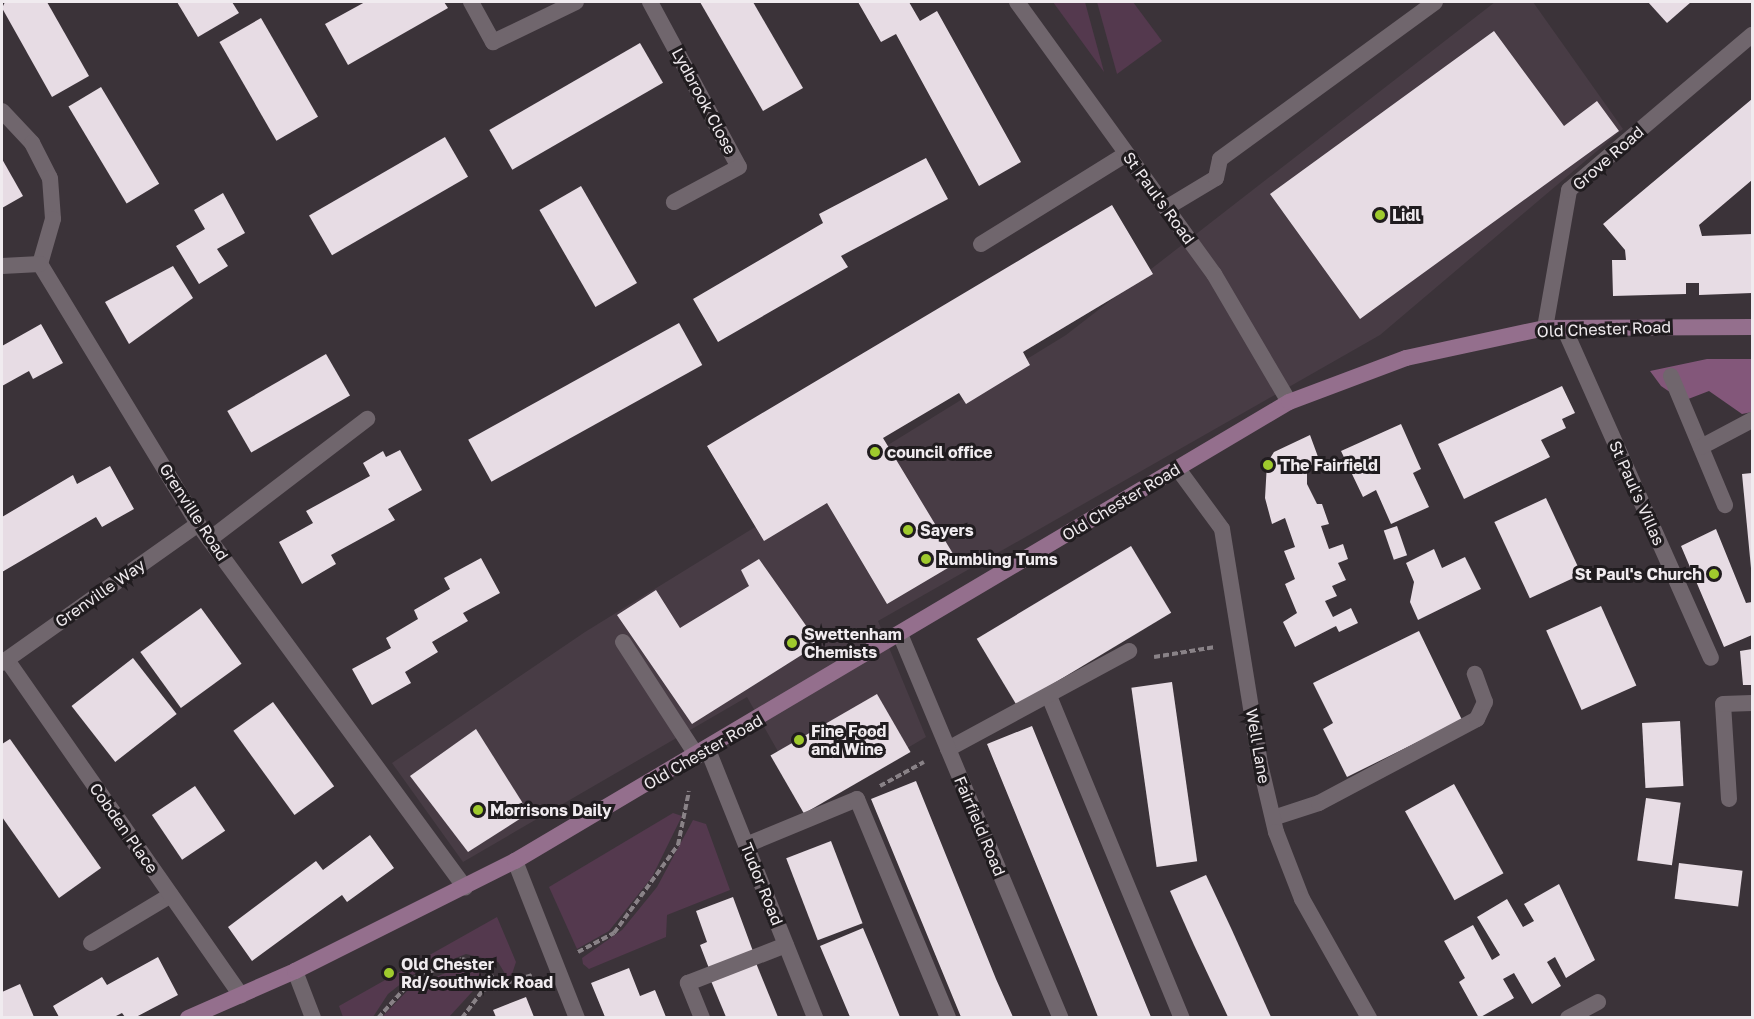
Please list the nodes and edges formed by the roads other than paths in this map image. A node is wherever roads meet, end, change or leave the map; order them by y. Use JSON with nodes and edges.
{"nodes":[{"id":1,"x":471,"y":2,"type":"edge"},
{"id":2,"x":576,"y":2,"type":"edge"},
{"id":3,"x":650,"y":2,"type":"edge"},
{"id":4,"x":1017,"y":2,"type":"edge"},
{"id":5,"x":1435,"y":2,"type":"edge"},
{"id":6,"x":1752,"y":35,"type":"edge"},
{"id":7,"x":2,"y":111,"type":"edge"},
{"id":8,"x":1126,"y":154,"type":"junction"},
{"id":9,"x":674,"y":202,"type":"dead end"},
{"id":10,"x":1166,"y":208,"type":"junction"},
{"id":11,"x":981,"y":244,"type":"dead end"},
{"id":12,"x":40,"y":264,"type":"junction"},
{"id":13,"x":2,"y":267,"type":"edge"},
{"id":14,"x":1752,"y":327,"type":"edge"},
{"id":15,"x":1545,"y":328,"type":"junction"},
{"id":16,"x":1564,"y":328,"type":"junction"},
{"id":17,"x":1671,"y":376,"type":"dead end"},
{"id":18,"x":1289,"y":402,"type":"junction"},
{"id":19,"x":367,"y":420,"type":"dead end"},
{"id":20,"x":1752,"y":420,"type":"edge"},
{"id":21,"x":1701,"y":447,"type":"junction"},
{"id":22,"x":1178,"y":469,"type":"junction"},
{"id":23,"x":1725,"y":505,"type":"dead end"},
{"id":24,"x":198,"y":524,"type":"junction"},
{"id":25,"x":210,"y":539,"type":"junction"},
{"id":26,"x":900,"y":634,"type":"junction"},
{"id":27,"x":623,"y":642,"type":"dead end"},
{"id":28,"x":1129,"y":651,"type":"road end"},
{"id":29,"x":1711,"y":658,"type":"dead end"},
{"id":30,"x":4,"y":662,"type":"edge"},
{"id":31,"x":1475,"y":674,"type":"dead end"},
{"id":32,"x":1049,"y":696,"type":"junction"},
{"id":33,"x":1752,"y":703,"type":"edge"},
{"id":34,"x":948,"y":749,"type":"junction"},
{"id":35,"x":702,"y":753,"type":"junction"},
{"id":36,"x":1729,"y":799,"type":"dead end"},
{"id":37,"x":1273,"y":818,"type":"junction"},
{"id":38,"x":746,"y":845,"type":"junction"},
{"id":39,"x":515,"y":861,"type":"junction"},
{"id":40,"x":465,"y":888,"type":"junction"},
{"id":41,"x":171,"y":895,"type":"junction"},
{"id":42,"x":91,"y":943,"type":"dead end"},
{"id":43,"x":786,"y":945,"type":"junction"},
{"id":44,"x":295,"y":970,"type":"junction"},
{"id":45,"x":241,"y":996,"type":"junction"},
{"id":46,"x":1598,"y":1002,"type":"dead end"},
{"id":47,"x":188,"y":1017,"type":"edge"},
{"id":48,"x":313,"y":1017,"type":"edge"},
{"id":49,"x":578,"y":1017,"type":"edge"},
{"id":50,"x":702,"y":1017,"type":"edge"},
{"id":51,"x":815,"y":1017,"type":"edge"},
{"id":52,"x":948,"y":1017,"type":"edge"},
{"id":53,"x":1061,"y":1017,"type":"edge"},
{"id":54,"x":1182,"y":1017,"type":"edge"},
{"id":55,"x":1369,"y":1017,"type":"edge"},
{"id":56,"x":1568,"y":1017,"type":"edge"}],
"edges":[{"from":1,"to":2,"type":"street"},
{"from":3,"to":9,"type":"street","name":"Lydbrook Close"},
{"from":4,"to":8,"type":"street","name":"St Paul's Road"},
{"from":5,"to":10,"type":"street"},
{"from":6,"to":15,"type":"street","name":"Grove Road"},
{"from":7,"to":12,"type":"street"},
{"from":8,"to":10,"type":"street","name":"St Paul's Road"},
{"from":8,"to":11,"type":"street"},
{"from":10,"to":18,"type":"street","name":"St Paul's Road"},
{"from":12,"to":13,"type":"street"},
{"from":12,"to":24,"type":"street","name":"Grenville Road"},
{"from":14,"to":16,"type":"main road","name":"Old Chester Road"},
{"from":15,"to":16,"type":"main road","name":"Old Chester Road"},
{"from":15,"to":18,"type":"main road","name":"Old Chester Road"},
{"from":16,"to":29,"type":"street","name":"St Paul's Villas"},
{"from":17,"to":21,"type":"street"},
{"from":18,"to":22,"type":"main road","name":"Old Chester Road"},
{"from":19,"to":25,"type":"street"},
{"from":20,"to":21,"type":"street"},
{"from":21,"to":23,"type":"street"},
{"from":22,"to":26,"type":"main road","name":"Old Chester Road"},
{"from":22,"to":37,"type":"street","name":"Well Lane"},
{"from":24,"to":25,"type":"street","name":"Grenville Road"},
{"from":24,"to":30,"type":"street","name":"Grenville Way"},
{"from":25,"to":40,"type":"street","name":"Grenville Road"},
{"from":26,"to":34,"type":"street","name":"Fairfield Road"},
{"from":26,"to":35,"type":"main road","name":"Old Chester Road"},
{"from":27,"to":35,"type":"street","name":"Tudor Road"},
{"from":28,"to":32,"type":"street"},
{"from":30,"to":41,"type":"street","name":"Cobden Place"},
{"from":31,"to":37,"type":"street"},
{"from":32,"to":34,"type":"street"},
{"from":32,"to":54,"type":"street"},
{"from":33,"to":36,"type":"street"},
{"from":34,"to":53,"type":"street","name":"Fairfield Road"},
{"from":35,"to":38,"type":"street","name":"Tudor Road"},
{"from":35,"to":39,"type":"main road","name":"Old Chester Road"},
{"from":37,"to":55,"type":"street","name":"Well Lane"},
{"from":38,"to":43,"type":"street","name":"Tudor Road"},
{"from":38,"to":52,"type":"street"},
{"from":39,"to":40,"type":"main road","name":"Old Chester Road"},
{"from":39,"to":49,"type":"street"},
{"from":40,"to":44,"type":"main road","name":"Old Chester Road"},
{"from":41,"to":42,"type":"street"},
{"from":41,"to":45,"type":"street","name":"Cobden Place"},
{"from":43,"to":50,"type":"street"},
{"from":43,"to":51,"type":"street","name":"Tudor Road"},
{"from":44,"to":45,"type":"main road","name":"Old Chester Road"},
{"from":44,"to":48,"type":"street"},
{"from":45,"to":47,"type":"main road","name":"Old Chester Road"},
{"from":46,"to":56,"type":"street"}]}
